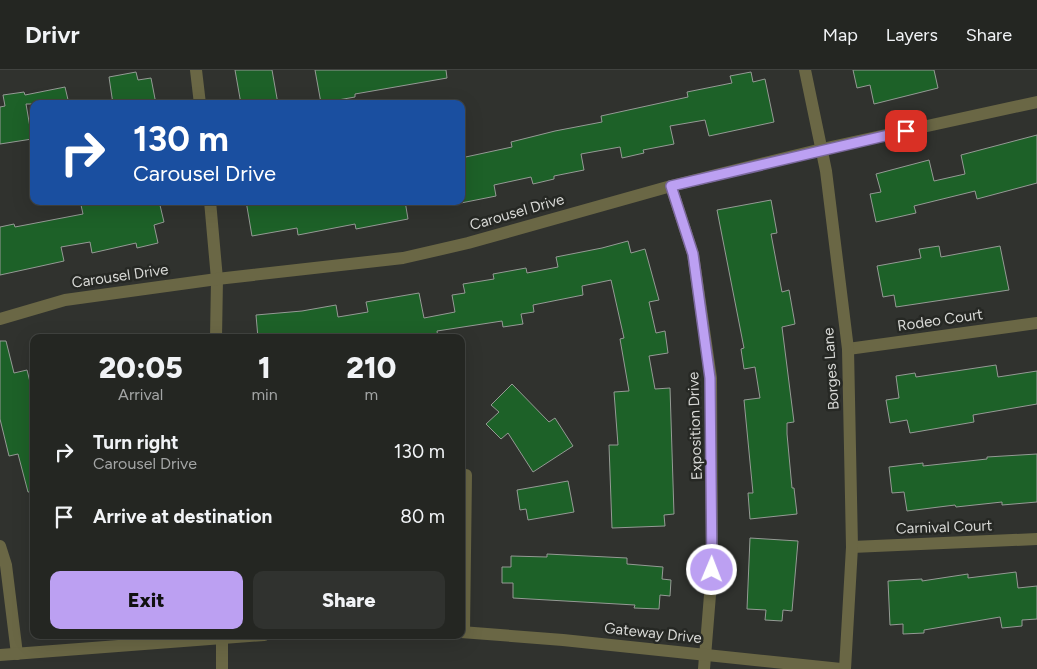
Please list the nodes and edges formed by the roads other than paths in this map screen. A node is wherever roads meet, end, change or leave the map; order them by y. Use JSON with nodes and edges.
{"nodes":[{"id":1,"x":196,"y":70,"type":"edge"},
{"id":2,"x":806,"y":70,"type":"edge"},
{"id":3,"x":200,"y":100,"type":"edge"},
{"id":4,"x":1037,"y":102,"type":"edge"},
{"id":5,"x":822,"y":149,"type":"junction"},
{"id":6,"x":671,"y":186,"type":"junction"},
{"id":7,"x":210,"y":205,"type":"edge"},
{"id":8,"x":217,"y":279,"type":"junction"},
{"id":9,"x":0,"y":319,"type":"edge"},
{"id":10,"x":1037,"y":323,"type":"edge"},
{"id":11,"x":216,"y":334,"type":"edge"},
{"id":12,"x":848,"y":349,"type":"junction"},
{"id":13,"x":466,"y":474,"type":"dead end"},
{"id":14,"x":465,"y":514,"type":"edge"},
{"id":15,"x":1037,"y":539,"type":"edge"},
{"id":16,"x":0,"y":546,"type":"edge"},
{"id":17,"x":852,"y":547,"type":"junction"},
{"id":18,"x":465,"y":632,"type":"edge"},
{"id":19,"x":188,"y":639,"type":"edge"},
{"id":20,"x":222,"y":639,"type":"edge"},
{"id":21,"x":16,"y":654,"type":"junction"},
{"id":22,"x":0,"y":655,"type":"edge"},
{"id":23,"x":705,"y":655,"type":"junction"},
{"id":24,"x":222,"y":669,"type":"edge"},
{"id":25,"x":704,"y":669,"type":"edge"},
{"id":26,"x":841,"y":669,"type":"edge"},
{"id":27,"x":845,"y":669,"type":"edge"}],
"edges":[{"from":1,"to":3,"type":"street"},
{"from":2,"to":5,"type":"street","name":"Borges Lane"},
{"from":4,"to":5,"type":"street","name":"Carousel Drive"},
{"from":5,"to":6,"type":"street","name":"Carousel Drive"},
{"from":5,"to":12,"type":"street","name":"Borges Lane"},
{"from":6,"to":8,"type":"street","name":"Carousel Drive"},
{"from":6,"to":23,"type":"street","name":"Exposition Drive"},
{"from":7,"to":8,"type":"street"},
{"from":8,"to":9,"type":"street","name":"Carousel Drive"},
{"from":8,"to":11,"type":"street"},
{"from":10,"to":12,"type":"street","name":"Rodeo Court"},
{"from":12,"to":17,"type":"street","name":"Borges Lane"},
{"from":13,"to":14,"type":"street"},
{"from":15,"to":17,"type":"street","name":"Carnival Court"},
{"from":16,"to":21,"type":"street"},
{"from":17,"to":27,"type":"street","name":"Borges Lane"},
{"from":18,"to":23,"type":"street","name":"Gateway Drive"},
{"from":19,"to":21,"type":"street"},
{"from":20,"to":24,"type":"street"},
{"from":21,"to":22,"type":"street"},
{"from":23,"to":25,"type":"street","name":"Exposition Drive"},
{"from":23,"to":26,"type":"street","name":"Gateway Drive"}]}
